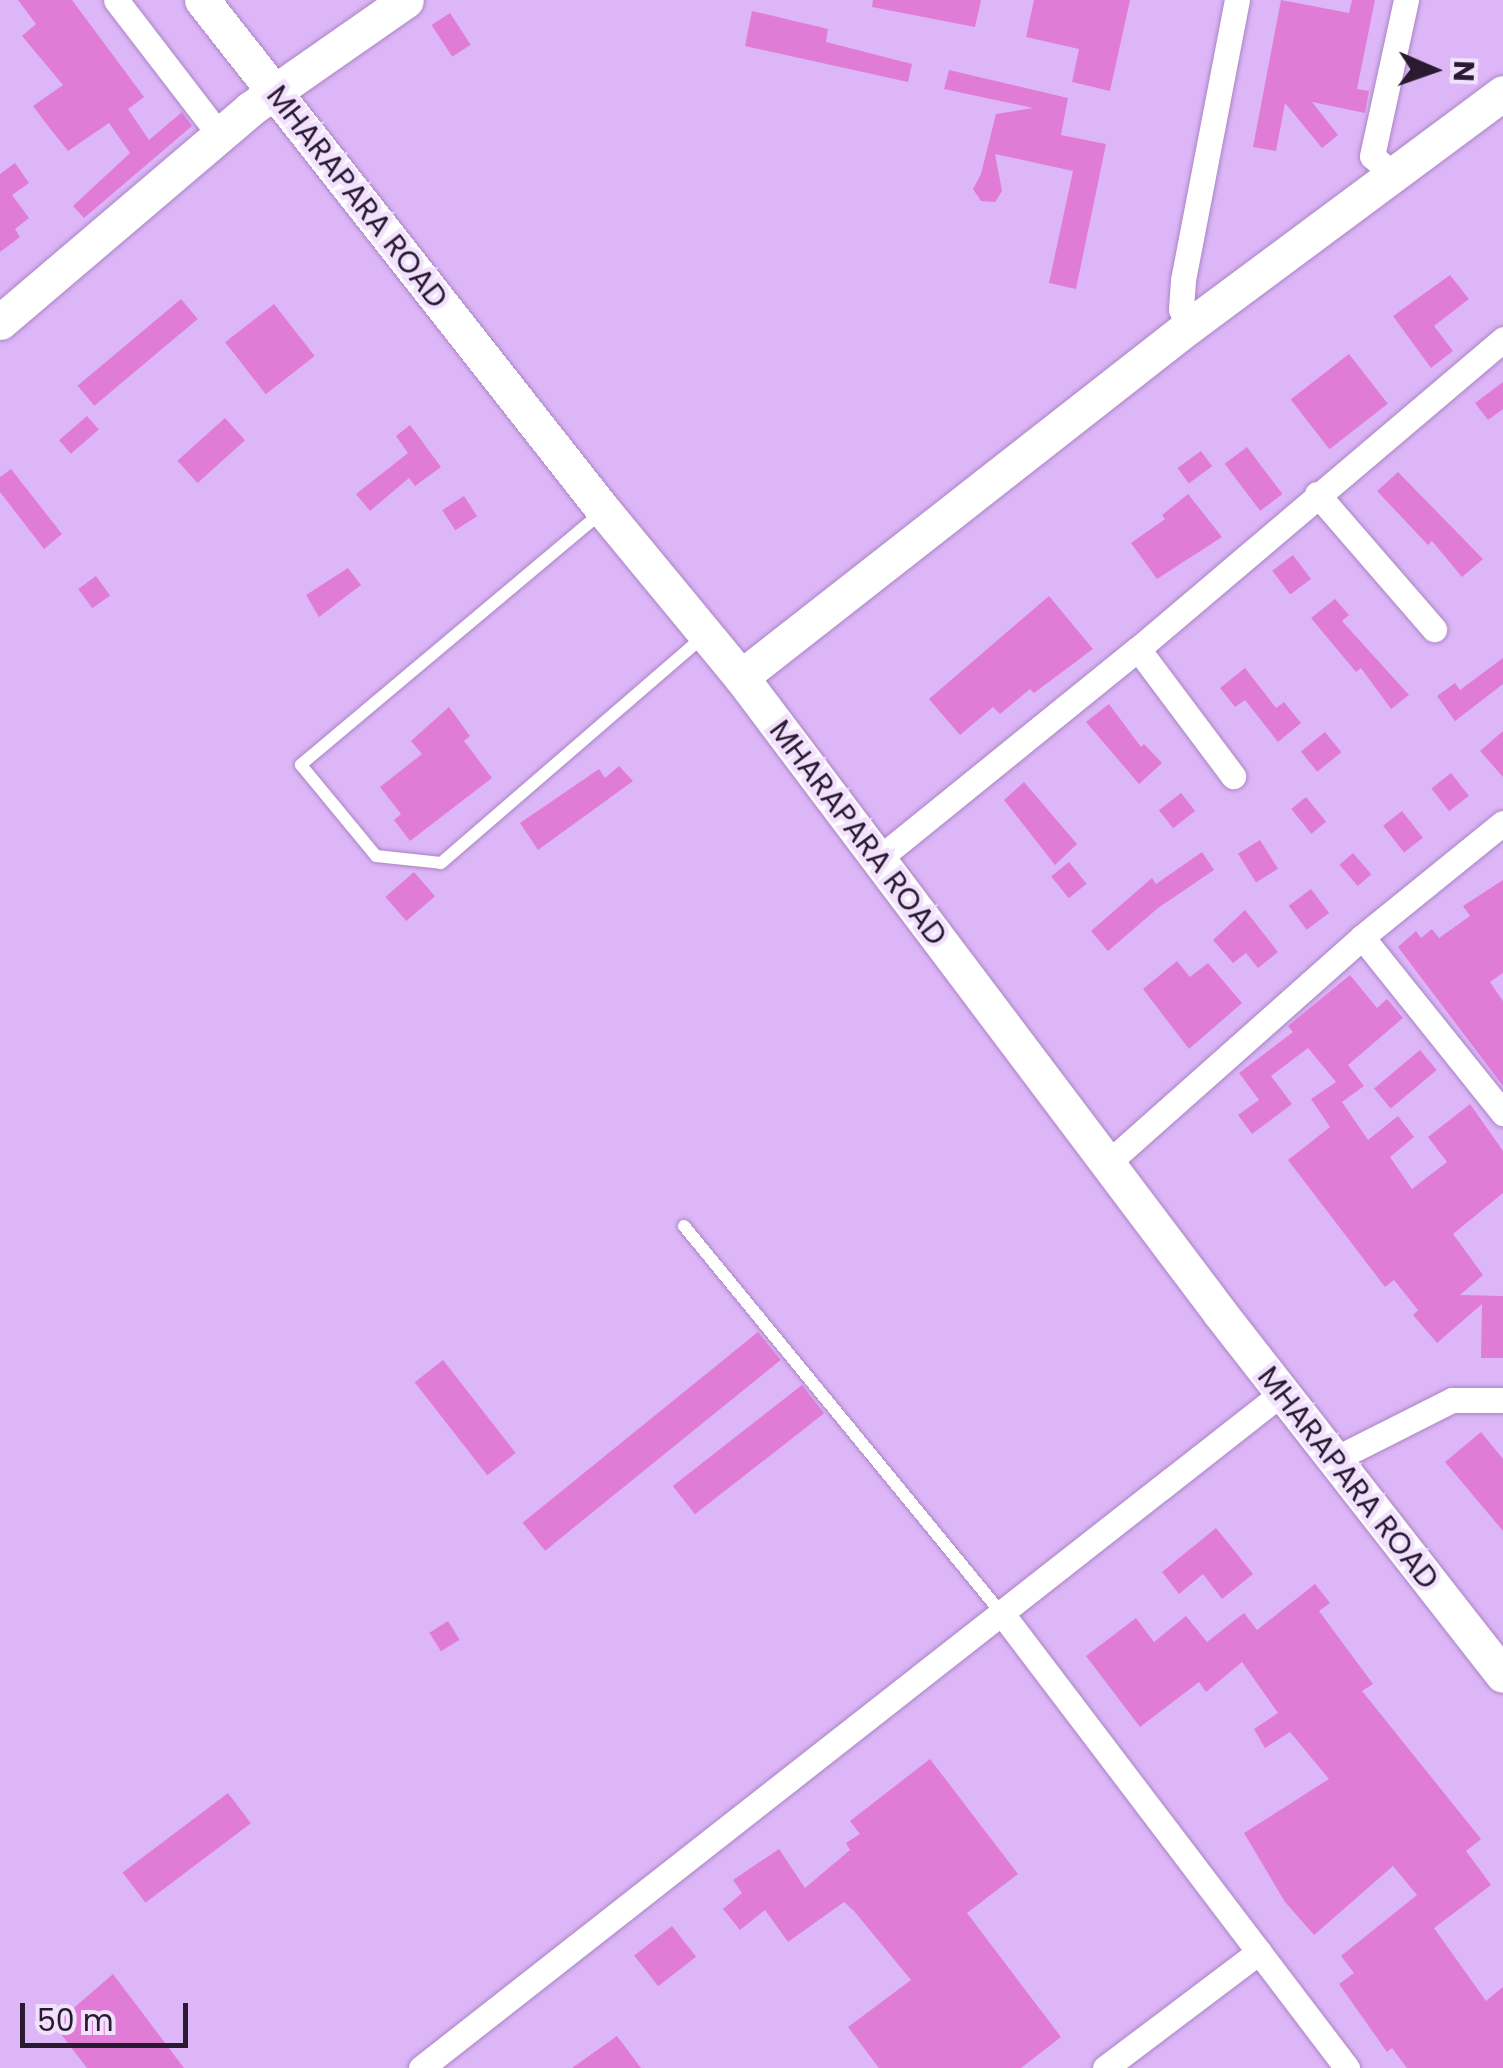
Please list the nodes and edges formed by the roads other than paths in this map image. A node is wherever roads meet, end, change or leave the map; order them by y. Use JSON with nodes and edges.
{"nodes":[{"id":1,"x":116,"y":0,"type":"edge"},
{"id":2,"x":202,"y":0,"type":"edge"},
{"id":3,"x":406,"y":0,"type":"edge"},
{"id":4,"x":1237,"y":0,"type":"edge"},
{"id":5,"x":1406,"y":0,"type":"edge"},
{"id":6,"x":273,"y":91,"type":"junction"},
{"id":7,"x":1503,"y":92,"type":"edge"},
{"id":8,"x":219,"y":134,"type":"junction"},
{"id":9,"x":1395,"y":176,"type":"junction"},
{"id":10,"x":4,"y":310,"type":"edge"},
{"id":11,"x":1188,"y":327,"type":"junction"},
{"id":12,"x":1503,"y":338,"type":"edge"},
{"id":13,"x":1317,"y":494,"type":"junction"},
{"id":14,"x":604,"y":511,"type":"junction"},
{"id":15,"x":1434,"y":629,"type":"dead end"},
{"id":16,"x":704,"y":636,"type":"junction"},
{"id":17,"x":1138,"y":649,"type":"junction"},
{"id":18,"x":741,"y":677,"type":"junction"},
{"id":19,"x":1234,"y":776,"type":"dead end"},
{"id":20,"x":1503,"y":822,"type":"edge"},
{"id":21,"x":877,"y":860,"type":"junction"},
{"id":22,"x":1362,"y":937,"type":"junction"},
{"id":23,"x":1503,"y":1114,"type":"edge"},
{"id":24,"x":1109,"y":1162,"type":"junction"},
{"id":25,"x":684,"y":1226,"type":"dead end"},
{"id":26,"x":1282,"y":1393,"type":"junction"},
{"id":27,"x":1503,"y":1400,"type":"edge"},
{"id":28,"x":1334,"y":1460,"type":"junction"},
{"id":29,"x":1003,"y":1615,"type":"junction"},
{"id":30,"x":1503,"y":1676,"type":"edge"},
{"id":31,"x":1259,"y":1952,"type":"junction"},
{"id":32,"x":421,"y":2068,"type":"edge"},
{"id":33,"x":1105,"y":2068,"type":"edge"},
{"id":34,"x":1347,"y":2068,"type":"edge"}],
"edges":[{"from":1,"to":8,"type":"street"},
{"from":2,"to":6,"type":"main road","name":"MHARAPARA ROAD"},
{"from":3,"to":6,"type":"main road"},
{"from":4,"to":11,"type":"street"},
{"from":5,"to":9,"type":"street"},
{"from":6,"to":8,"type":"main road"},
{"from":6,"to":14,"type":"main road","name":"MHARAPARA ROAD"},
{"from":7,"to":9,"type":"main road"},
{"from":8,"to":10,"type":"main road"},
{"from":9,"to":11,"type":"main road"},
{"from":11,"to":18,"type":"main road"},
{"from":12,"to":13,"type":"street"},
{"from":13,"to":15,"type":"street"},
{"from":13,"to":17,"type":"street"},
{"from":14,"to":16,"type":"main road","name":"MHARAPARA ROAD"},
{"from":14,"to":16,"type":"lane"},
{"from":16,"to":18,"type":"main road","name":"MHARAPARA ROAD"},
{"from":17,"to":19,"type":"street"},
{"from":17,"to":21,"type":"street"},
{"from":18,"to":21,"type":"main road","name":"MHARAPARA ROAD"},
{"from":20,"to":22,"type":"street"},
{"from":21,"to":24,"type":"main road","name":"MHARAPARA ROAD"},
{"from":22,"to":23,"type":"street"},
{"from":22,"to":24,"type":"street"},
{"from":24,"to":26,"type":"main road","name":"MHARAPARA ROAD"},
{"from":25,"to":29,"type":"lane"},
{"from":26,"to":28,"type":"main road","name":"MHARAPARA ROAD"},
{"from":26,"to":29,"type":"street"},
{"from":27,"to":28,"type":"street"},
{"from":28,"to":30,"type":"main road","name":"MHARAPARA ROAD"},
{"from":29,"to":31,"type":"street"},
{"from":29,"to":32,"type":"street"},
{"from":31,"to":33,"type":"street"},
{"from":31,"to":34,"type":"street"}]}
